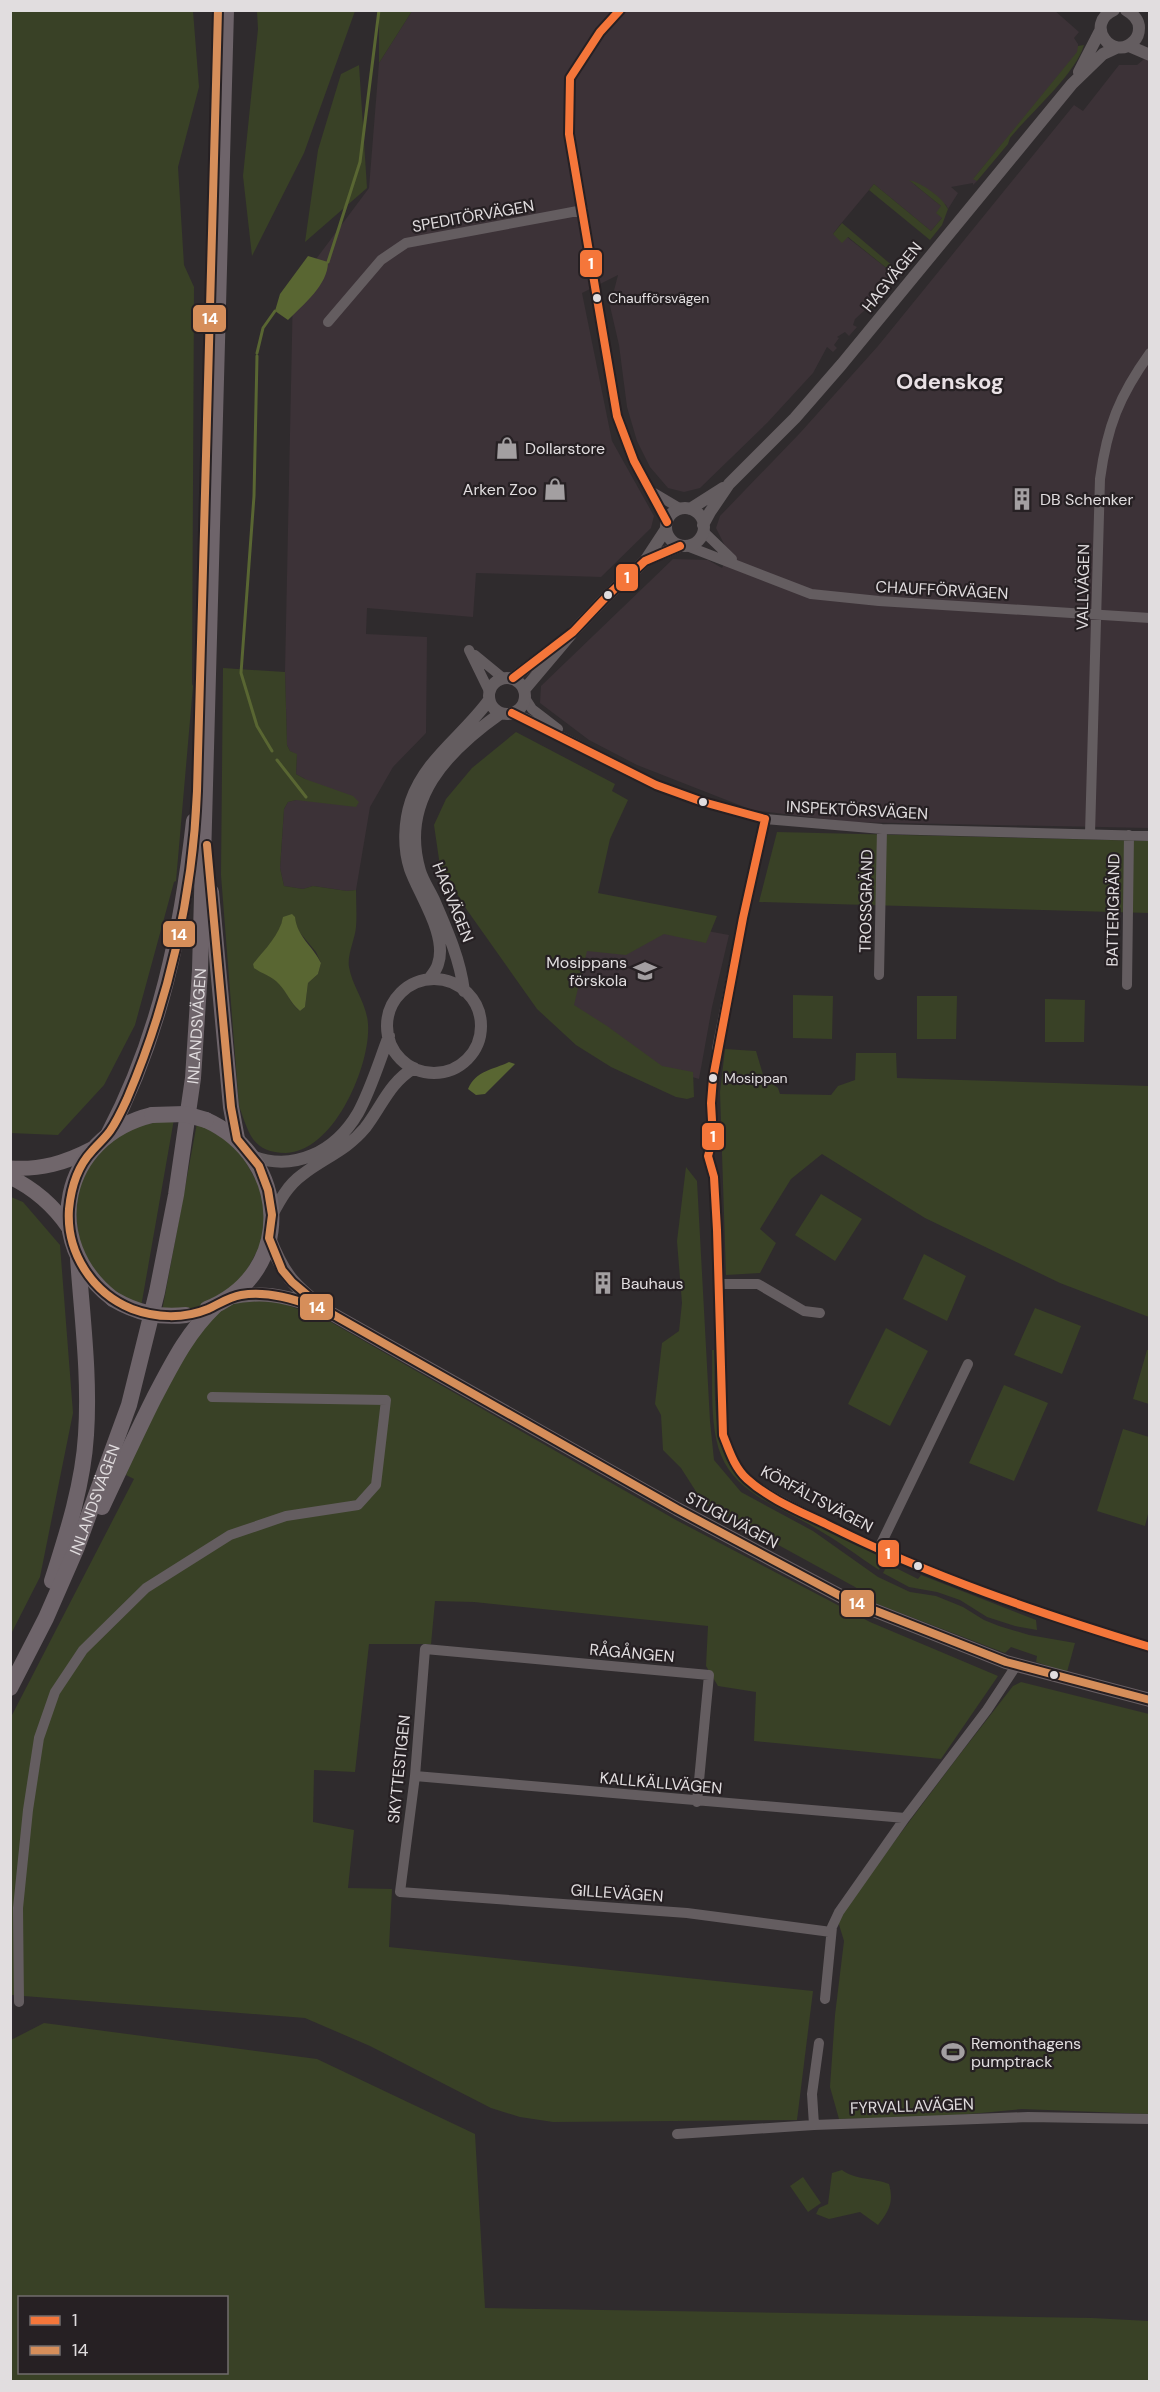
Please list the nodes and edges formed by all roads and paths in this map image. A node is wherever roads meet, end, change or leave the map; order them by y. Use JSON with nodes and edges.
{"nodes":[{"id":1,"x":218,"y":10,"type":"edge"},
{"id":2,"x":226,"y":10,"type":"edge"},
{"id":3,"x":620,"y":10,"type":"edge"},
{"id":4,"x":1114,"y":10,"type":"edge"},
{"id":5,"x":1126,"y":10,"type":"edge"},
{"id":6,"x":1140,"y":20,"type":"edge"},
{"id":7,"x":1100,"y":21,"type":"edge"},
{"id":8,"x":1149,"y":40,"type":"edge"},
{"id":9,"x":1122,"y":47,"type":"junction"},
{"id":10,"x":1149,"y":55,"type":"edge"},
{"id":11,"x":1072,"y":84,"type":"junction"},
{"id":12,"x":583,"y":210,"type":"junction"},
{"id":13,"x":328,"y":322,"type":"dead end"},
{"id":14,"x":1149,"y":353,"type":"edge"},
{"id":15,"x":729,"y":484,"type":"junction"},
{"id":16,"x":652,"y":491,"type":"junction"},
{"id":17,"x":685,"y":509,"type":"junction"},
{"id":18,"x":666,"y":526,"type":"junction"},
{"id":19,"x":703,"y":528,"type":"junction"},
{"id":20,"x":684,"y":546,"type":"junction"},
{"id":21,"x":645,"y":561,"type":"junction"},
{"id":22,"x":738,"y":565,"type":"junction"},
{"id":23,"x":1098,"y":615,"type":"junction"},
{"id":24,"x":1149,"y":618,"type":"edge"},
{"id":25,"x":573,"y":632,"type":"junction"},
{"id":26,"x":508,"y":678,"type":"junction"},
{"id":27,"x":525,"y":694,"type":"junction"},
{"id":28,"x":489,"y":695,"type":"junction"},
{"id":29,"x":506,"y":713,"type":"junction"},
{"id":30,"x":577,"y":744,"type":"junction"},
{"id":31,"x":201,"y":804,"type":"junction"},
{"id":32,"x":765,"y":819,"type":"junction"},
{"id":33,"x":882,"y":829,"type":"junction"},
{"id":34,"x":1090,"y":834,"type":"junction"},
{"id":35,"x":1129,"y":836,"type":"junction"},
{"id":36,"x":1149,"y":836,"type":"edge"},
{"id":37,"x":879,"y":975,"type":"dead end"},
{"id":38,"x":429,"y":979,"type":"junction"},
{"id":39,"x":1127,"y":986,"type":"dead end"},
{"id":40,"x":464,"y":991,"type":"junction"},
{"id":41,"x":389,"y":1036,"type":"junction"},
{"id":42,"x":717,"y":1049,"type":"dead end"},
{"id":43,"x":414,"y":1068,"type":"junction"},
{"id":44,"x":109,"y":1133,"type":"junction"},
{"id":45,"x":237,"y":1139,"type":"junction"},
{"id":46,"x":92,"y":1149,"type":"junction"},
{"id":47,"x":252,"y":1156,"type":"junction"},
{"id":48,"x":708,"y":1156,"type":"dead end"},
{"id":49,"x":10,"y":1168,"type":"edge"},
{"id":50,"x":10,"y":1177,"type":"edge"},
{"id":51,"x":272,"y":1215,"type":"junction"},
{"id":52,"x":69,"y":1228,"type":"junction"},
{"id":53,"x":269,"y":1238,"type":"junction"},
{"id":54,"x":78,"y":1258,"type":"junction"},
{"id":55,"x":718,"y":1284,"type":"junction"},
{"id":56,"x":222,"y":1302,"type":"junction"},
{"id":57,"x":325,"y":1310,"type":"junction"},
{"id":58,"x":820,"y":1313,"type":"dead end"},
{"id":59,"x":968,"y":1364,"type":"dead end"},
{"id":60,"x":212,"y":1397,"type":"dead end"},
{"id":61,"x":879,"y":1548,"type":"junction"},
{"id":62,"x":48,"y":1594,"type":"junction"},
{"id":63,"x":46,"y":1618,"type":"junction"},
{"id":64,"x":1149,"y":1647,"type":"edge"},
{"id":65,"x":425,"y":1649,"type":"joint"},
{"id":66,"x":1016,"y":1666,"type":"junction"},
{"id":67,"x":10,"y":1670,"type":"edge"},
{"id":68,"x":10,"y":1688,"type":"edge"},
{"id":69,"x":1149,"y":1700,"type":"edge"},
{"id":70,"x":415,"y":1776,"type":"junction"},
{"id":71,"x":697,"y":1802,"type":"junction"},
{"id":72,"x":905,"y":1818,"type":"junction"},
{"id":73,"x":400,"y":1892,"type":"joint"},
{"id":74,"x":831,"y":1932,"type":"junction"},
{"id":75,"x":825,"y":1999,"type":"dead end"},
{"id":76,"x":19,"y":2002,"type":"dead end"},
{"id":77,"x":819,"y":2043,"type":"dead end"},
{"id":78,"x":1149,"y":2119,"type":"edge"},
{"id":79,"x":814,"y":2125,"type":"junction"},
{"id":80,"x":677,"y":2134,"type":"dead end"}],
"edges":[{"from":1,"to":31,"type":"highway","name":"INLANDSVÄGEN"},
{"from":2,"to":31,"type":"highway","name":"INLANDSVÄGEN"},
{"from":3,"to":12,"type":"street"},
{"from":4,"to":7,"type":"street","name":"HAGVÄGEN"},
{"from":5,"to":6,"type":"street"},
{"from":6,"to":8,"type":"street"},
{"from":6,"to":9,"type":"street"},
{"from":7,"to":9,"type":"street"},
{"from":7,"to":11,"type":"street","name":"HAGVÄGEN"},
{"from":9,"to":10,"type":"street"},
{"from":9,"to":11,"type":"street","name":"HAGVÄGEN"},
{"from":11,"to":15,"type":"street","name":"HAGVÄGEN"},
{"from":12,"to":13,"type":"street","name":"SPEDITÖRVÄGEN"},
{"from":12,"to":16,"type":"street"},
{"from":14,"to":23,"type":"street","name":"VALLVÄGEN"},
{"from":15,"to":17,"type":"street","name":"HAGVÄGEN"},
{"from":15,"to":19,"type":"street","name":"HAGVÄGEN"},
{"from":16,"to":17,"type":"street"},
{"from":16,"to":18,"type":"street"},
{"from":17,"to":18,"type":"street"},
{"from":17,"to":19,"type":"street"},
{"from":18,"to":20,"type":"street"},
{"from":18,"to":21,"type":"street"},
{"from":19,"to":20,"type":"street"},
{"from":19,"to":22,"type":"street","name":"CHAUFFÖRVÄGEN"},
{"from":20,"to":21,"type":"street"},
{"from":20,"to":22,"type":"street","name":"CHAUFFÖRVÄGEN"},
{"from":21,"to":25,"type":"street"},
{"from":22,"to":23,"type":"street","name":"CHAUFFÖRVÄGEN"},
{"from":23,"to":24,"type":"street","name":"CHAUFFÖRVÄGEN"},
{"from":23,"to":34,"type":"street","name":"VALLVÄGEN"},
{"from":25,"to":26,"type":"street"},
{"from":25,"to":27,"type":"street"},
{"from":26,"to":27,"type":"street"},
{"from":26,"to":28,"type":"street"},
{"from":26,"to":28,"type":"street"},
{"from":27,"to":29,"type":"street"},
{"from":27,"to":30,"type":"street","name":"INSPEKTÖRSVÄGEN"},
{"from":28,"to":29,"type":"street"},
{"from":28,"to":38,"type":"street","name":"HAGVÄGEN"},
{"from":29,"to":30,"type":"street","name":"INSPEKTÖRSVÄGEN"},
{"from":29,"to":40,"type":"street","name":"HAGVÄGEN"},
{"from":30,"to":32,"type":"street","name":"INSPEKTÖRSVÄGEN"},
{"from":31,"to":44,"type":"highway"},
{"from":31,"to":45,"type":"highway"},
{"from":31,"to":62,"type":"highway","name":"INLANDSVÄGEN"},
{"from":31,"to":63,"type":"highway","name":"INLANDSVÄGEN"},
{"from":32,"to":33,"type":"street","name":"INSPEKTÖRSVÄGEN"},
{"from":32,"to":42,"type":"street"},
{"from":33,"to":34,"type":"street","name":"INSPEKTÖRSVÄGEN"},
{"from":33,"to":37,"type":"street","name":"TROSSGRÄND"},
{"from":34,"to":35,"type":"street","name":"INSPEKTÖRSVÄGEN"},
{"from":35,"to":36,"type":"street","name":"INSPEKTÖRSVÄGEN"},
{"from":35,"to":39,"type":"street","name":"BATTERIGRÄND"},
{"from":38,"to":40,"type":"street"},
{"from":38,"to":41,"type":"street"},
{"from":40,"to":43,"type":"street"},
{"from":41,"to":43,"type":"street"},
{"from":41,"to":47,"type":"street"},
{"from":43,"to":51,"type":"street"},
{"from":44,"to":45,"type":"highway","bridge":true},
{"from":44,"to":46,"type":"highway"},
{"from":45,"to":47,"type":"highway"},
{"from":46,"to":49,"type":"main road"},
{"from":46,"to":52,"type":"highway"},
{"from":47,"to":51,"type":"highway"},
{"from":48,"to":55,"type":"street","name":"KÖRFÄLTSVÄGEN"},
{"from":50,"to":52,"type":"main road"},
{"from":51,"to":53,"type":"highway"},
{"from":52,"to":54,"type":"highway"},
{"from":53,"to":56,"type":"highway"},
{"from":53,"to":57,"type":"main road","name":"STUGUVÄGEN"},
{"from":54,"to":56,"type":"highway","bridge":true},
{"from":54,"to":62,"type":"highway"},
{"from":55,"to":58,"type":"street"},
{"from":55,"to":61,"type":"street","name":"KÖRFÄLTSVÄGEN"},
{"from":56,"to":57,"type":"main road","name":"STUGUVÄGEN"},
{"from":56,"to":63,"type":"highway"},
{"from":57,"to":66,"type":"main road","name":"STUGUVÄGEN"},
{"from":59,"to":61,"type":"street"},
{"from":60,"to":76,"type":"street"},
{"from":61,"to":64,"type":"street","name":"KÖRFÄLTSVÄGEN"},
{"from":62,"to":67,"type":"highway","name":"INLANDSVÄGEN"},
{"from":63,"to":68,"type":"highway","name":"INLANDSVÄGEN"},
{"from":65,"to":70,"type":"street","name":"SKYTTESTIGEN"},
{"from":65,"to":71,"type":"street","name":"RÅGÅNGEN"},
{"from":66,"to":69,"type":"main road","name":"STUGUVÄGEN"},
{"from":66,"to":72,"type":"street"},
{"from":70,"to":71,"type":"street","name":"KALLKÄLLVÄGEN"},
{"from":70,"to":73,"type":"street","name":"SKYTTESTIGEN"},
{"from":71,"to":72,"type":"street","name":"KALLKÄLLVÄGEN"},
{"from":72,"to":74,"type":"street"},
{"from":73,"to":74,"type":"street","name":"GILLEVÄGEN"},
{"from":74,"to":75,"type":"street"},
{"from":77,"to":79,"type":"street"},
{"from":78,"to":79,"type":"street","name":"FYRVALLAVÄGEN"},
{"from":79,"to":80,"type":"street","name":"FYRVALLAVÄGEN"}]}
